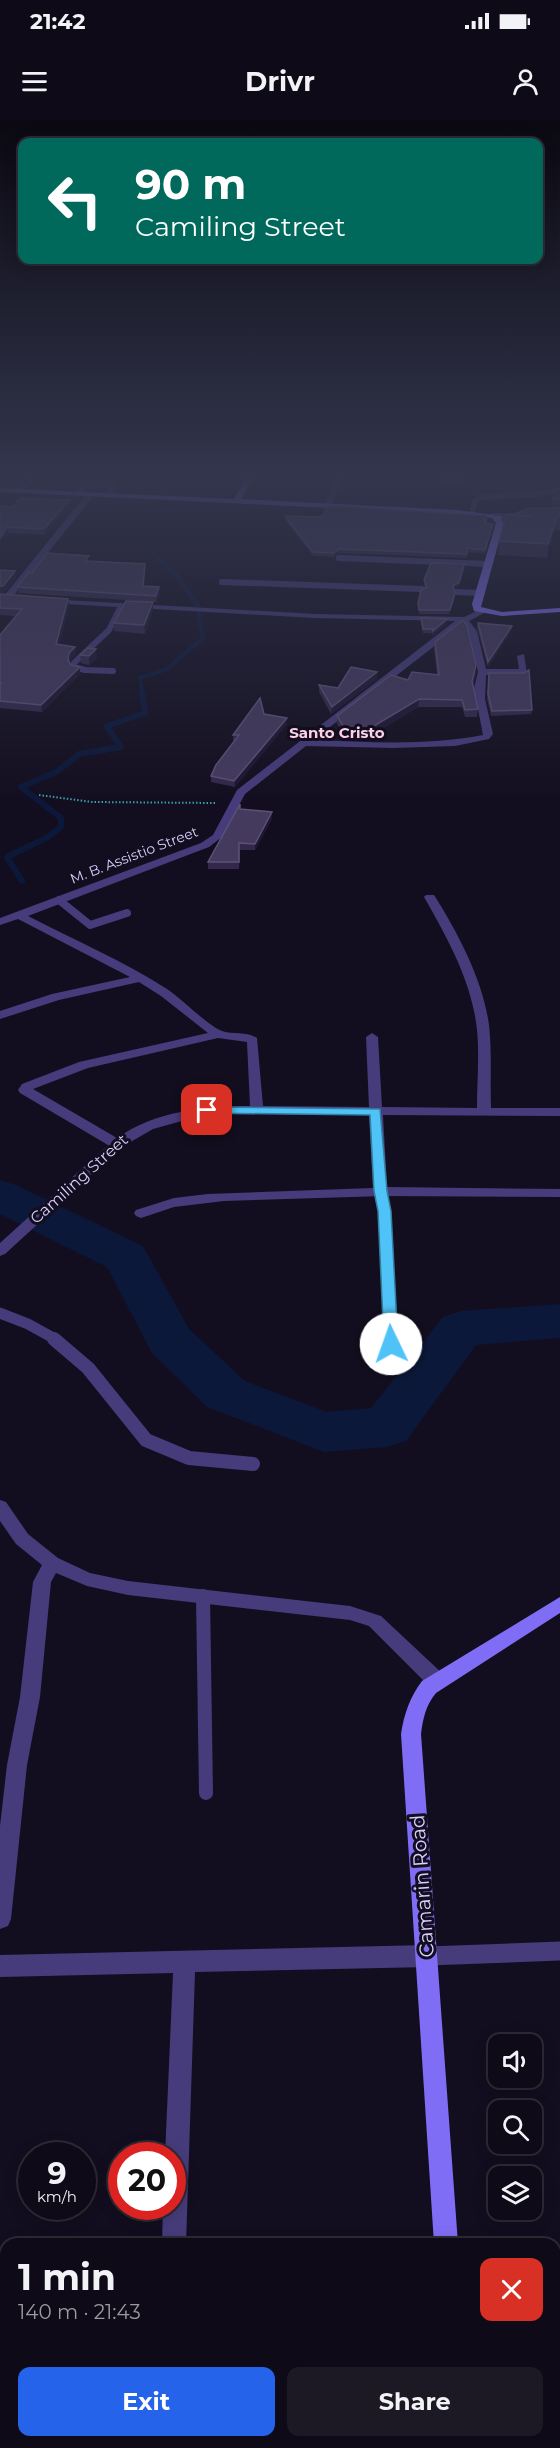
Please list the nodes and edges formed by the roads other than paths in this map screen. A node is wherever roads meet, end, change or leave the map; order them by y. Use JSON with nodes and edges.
{"nodes":[{"id":1,"x":382,"y":588,"type":"edge"},
{"id":2,"x":481,"y":588,"type":"edge"},
{"id":3,"x":422,"y":590,"type":"edge"},
{"id":4,"x":457,"y":592,"type":"edge"},
{"id":5,"x":480,"y":593,"type":"junction"},
{"id":6,"x":3,"y":598,"type":"edge"},
{"id":7,"x":18,"y":599,"type":"edge"},
{"id":8,"x":41,"y":600,"type":"edge"},
{"id":9,"x":121,"y":606,"type":"junction"},
{"id":10,"x":560,"y":610,"type":"edge"},
{"id":11,"x":481,"y":611,"type":"junction"},
{"id":12,"x":463,"y":619,"type":"junction"},
{"id":13,"x":521,"y":656,"type":"dead end"},
{"id":14,"x":113,"y":671,"type":"dead end"},
{"id":15,"x":482,"y":672,"type":"junction"},
{"id":16,"x":303,"y":743,"type":"junction"},
{"id":17,"x":430,"y":897,"type":"dead end"},
{"id":18,"x":59,"y":900,"type":"junction"},
{"id":19,"x":127,"y":913,"type":"dead end"},
{"id":20,"x":18,"y":915,"type":"junction"},
{"id":21,"x":0,"y":922,"type":"edge"},
{"id":22,"x":140,"y":978,"type":"junction"},
{"id":23,"x":0,"y":1015,"type":"edge"},
{"id":24,"x":218,"y":1034,"type":"junction"},
{"id":25,"x":372,"y":1037,"type":"dead end"},
{"id":26,"x":257,"y":1111,"type":"junction"},
{"id":27,"x":375,"y":1111,"type":"junction"},
{"id":28,"x":484,"y":1112,"type":"junction"},
{"id":29,"x":560,"y":1112,"type":"edge"},
{"id":30,"x":117,"y":1144,"type":"junction"},
{"id":31,"x":380,"y":1191,"type":"junction"},
{"id":32,"x":560,"y":1194,"type":"edge"},
{"id":33,"x":141,"y":1213,"type":"dead end"},
{"id":34,"x":0,"y":1251,"type":"edge"},
{"id":35,"x":0,"y":1313,"type":"edge"},
{"id":36,"x":391,"y":1344,"type":"dead end"},
{"id":37,"x":253,"y":1464,"type":"dead end"},
{"id":38,"x":0,"y":1507,"type":"edge"},
{"id":39,"x":52,"y":1563,"type":"junction"},
{"id":40,"x":203,"y":1596,"type":"junction"},
{"id":41,"x":560,"y":1604,"type":"edge"},
{"id":42,"x":437,"y":1681,"type":"junction"},
{"id":43,"x":206,"y":1793,"type":"dead end"},
{"id":44,"x":0,"y":1919,"type":"edge"},
{"id":45,"x":560,"y":1951,"type":"edge"},
{"id":46,"x":428,"y":1956,"type":"junction"},
{"id":47,"x":184,"y":1961,"type":"junction"},
{"id":48,"x":0,"y":1966,"type":"edge"},
{"id":49,"x":174,"y":2238,"type":"edge"},
{"id":50,"x":446,"y":2238,"type":"edge"}],
"edges":[{"from":1,"to":3,"type":"lane"},
{"from":2,"to":5,"type":"main road"},
{"from":4,"to":5,"type":"lane"},
{"from":5,"to":11,"type":"main road"},
{"from":6,"to":7,"type":"street"},
{"from":8,"to":9,"type":"street"},
{"from":9,"to":12,"type":"street"},
{"from":9,"to":14,"type":"lane"},
{"from":10,"to":11,"type":"main road"},
{"from":11,"to":12,"type":"street","name":"M. B. Assistio Street"},
{"from":12,"to":15,"type":"street"},
{"from":12,"to":16,"type":"street","name":"M. B. Assistio Street"},
{"from":13,"to":15,"type":"street"},
{"from":15,"to":16,"type":"street"},
{"from":16,"to":18,"type":"street","name":"M. B. Assistio Street"},
{"from":17,"to":28,"type":"street"},
{"from":18,"to":19,"type":"lane"},
{"from":18,"to":20,"type":"street","name":"M. B. Assistio Street"},
{"from":20,"to":21,"type":"street","name":"M. B. Assistio Street"},
{"from":20,"to":22,"type":"street"},
{"from":22,"to":23,"type":"street"},
{"from":22,"to":24,"type":"street"},
{"from":24,"to":26,"type":"street"},
{"from":24,"to":30,"type":"street"},
{"from":25,"to":27,"type":"street"},
{"from":26,"to":27,"type":"street","name":"Camiling Street"},
{"from":26,"to":30,"type":"street","name":"Camiling Street"},
{"from":27,"to":28,"type":"street","name":"Camiling Street"},
{"from":27,"to":31,"type":"street"},
{"from":28,"to":29,"type":"street","name":"Camiling Street"},
{"from":30,"to":34,"type":"street","name":"Camiling Street"},
{"from":31,"to":32,"type":"street"},
{"from":31,"to":33,"type":"street"},
{"from":31,"to":36,"type":"lane"},
{"from":35,"to":37,"type":"lane"},
{"from":38,"to":39,"type":"street"},
{"from":39,"to":40,"type":"street"},
{"from":39,"to":44,"type":"street"},
{"from":40,"to":42,"type":"street"},
{"from":40,"to":43,"type":"lane"},
{"from":41,"to":42,"type":"main road","name":"Camarin Road"},
{"from":42,"to":46,"type":"main road","name":"Camarin Road"},
{"from":45,"to":46,"type":"lane"},
{"from":46,"to":47,"type":"street"},
{"from":46,"to":50,"type":"main road","name":"Camarin Road"},
{"from":47,"to":48,"type":"street"},
{"from":47,"to":49,"type":"street"}]}
